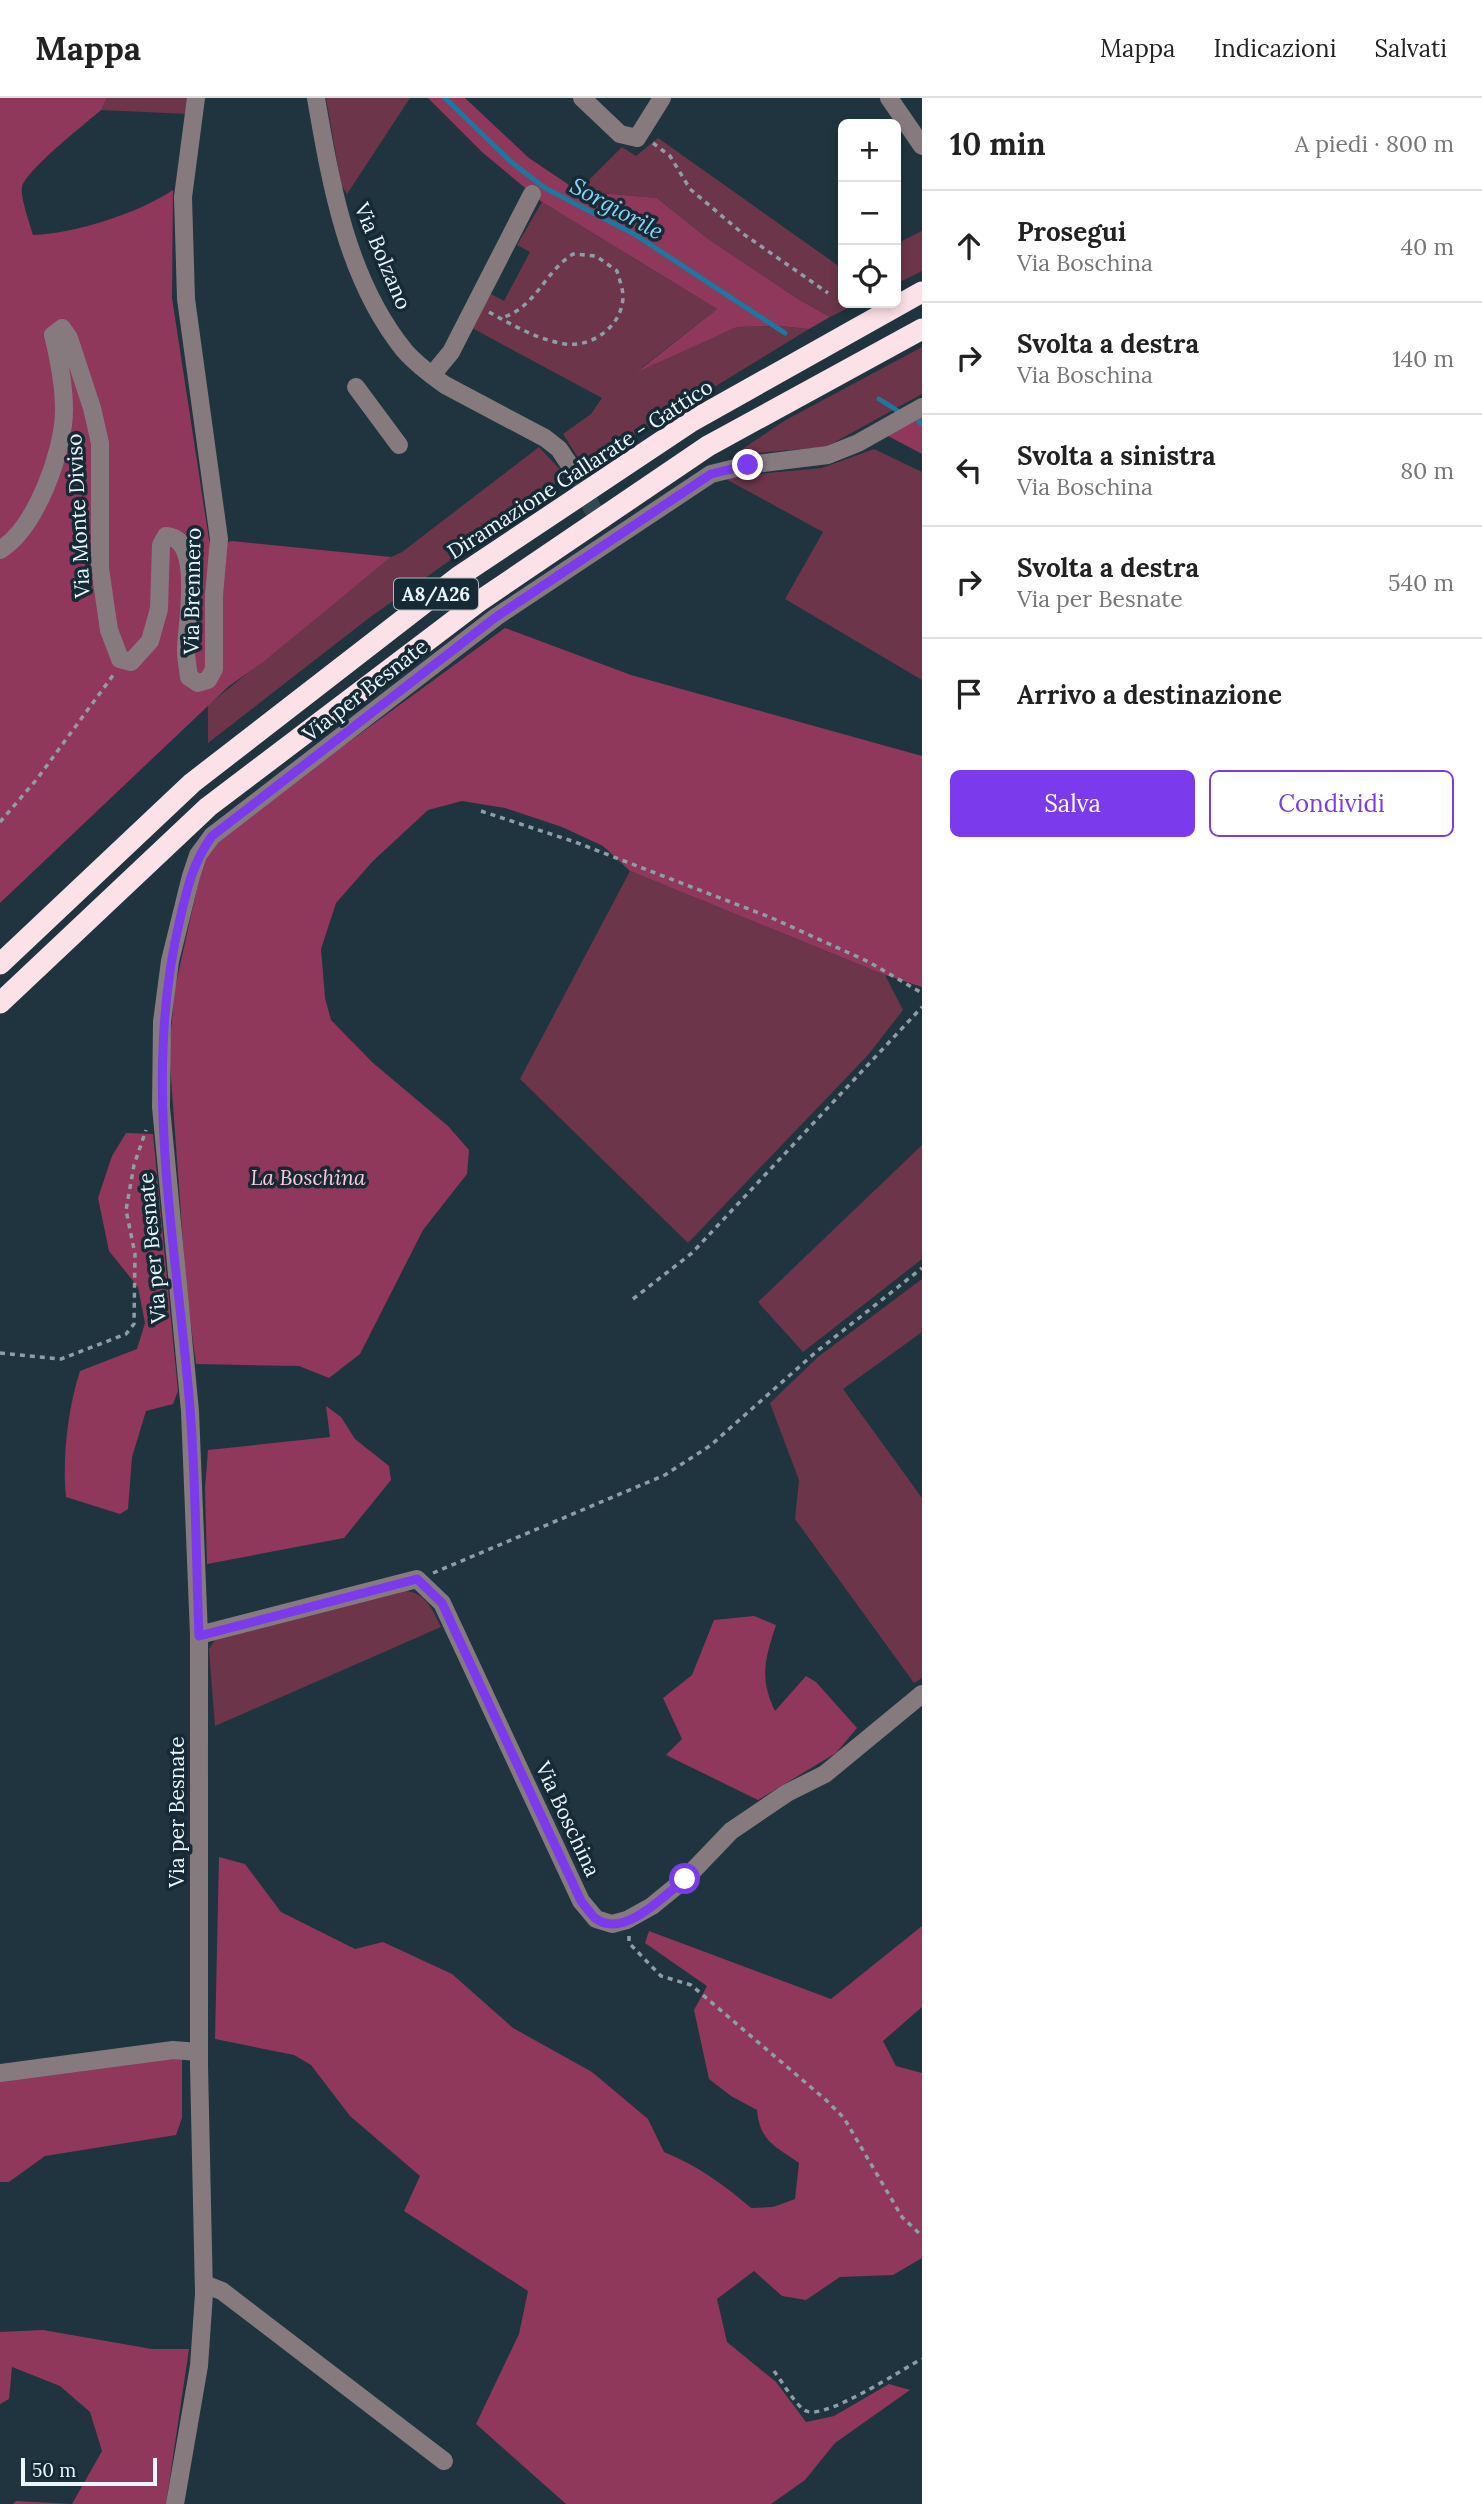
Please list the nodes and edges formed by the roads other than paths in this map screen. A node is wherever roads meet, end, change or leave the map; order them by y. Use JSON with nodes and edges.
{"nodes":[{"id":1,"x":196,"y":98,"type":"edge"},
{"id":2,"x":316,"y":98,"type":"edge"},
{"id":3,"x":582,"y":98,"type":"edge"},
{"id":4,"x":662,"y":98,"type":"edge"},
{"id":5,"x":889,"y":98,"type":"edge"},
{"id":6,"x":922,"y":146,"type":"edge"},
{"id":7,"x":533,"y":194,"type":"dead end"},
{"id":8,"x":922,"y":292,"type":"edge"},
{"id":9,"x":922,"y":329,"type":"edge"},
{"id":10,"x":432,"y":375,"type":"junction"},
{"id":11,"x":356,"y":387,"type":"dead end"},
{"id":12,"x":922,"y":407,"type":"edge"},
{"id":13,"x":398,"y":445,"type":"dead end"},
{"id":14,"x":575,"y":473,"type":"tunnel mouth"},
{"id":15,"x":0,"y":550,"type":"edge"},
{"id":16,"x":120,"y":659,"type":"joint"},
{"id":17,"x":0,"y":964,"type":"edge"},
{"id":18,"x":0,"y":1003,"type":"edge"},
{"id":19,"x":199,"y":1636,"type":"junction"},
{"id":20,"x":919,"y":1703,"type":"edge"},
{"id":21,"x":199,"y":2052,"type":"junction"},
{"id":22,"x":0,"y":2073,"type":"edge"},
{"id":23,"x":204,"y":2284,"type":"junction"},
{"id":24,"x":444,"y":2461,"type":"dead end"},
{"id":25,"x":175,"y":2504,"type":"edge"}],
"edges":[{"from":1,"to":16,"type":"street","name":"Via Brennero"},
{"from":2,"to":10,"type":"street","name":"Via Bolzano"},
{"from":3,"to":4,"type":"street"},
{"from":5,"to":6,"type":"street"},
{"from":7,"to":10,"type":"street"},
{"from":8,"to":17,"type":"highway","name":"Diramazione Gallarate - Gattico","number":"A8/A26"},
{"from":9,"to":18,"type":"highway","number":"A8/A26"},
{"from":10,"to":14,"type":"street","name":"Via Bolzano"},
{"from":11,"to":13,"type":"street"},
{"from":12,"to":19,"type":"street","name":"Via per Besnate"},
{"from":15,"to":16,"type":"street","name":"Via Monte Diviso"},
{"from":19,"to":20,"type":"street","name":"Via Boschina"},
{"from":19,"to":21,"type":"street","name":"Via per Besnate"},
{"from":21,"to":22,"type":"street"},
{"from":21,"to":23,"type":"street","name":"Via per Besnate"},
{"from":23,"to":24,"type":"street"},
{"from":23,"to":25,"type":"street","name":"Via per Besnate"}]}
